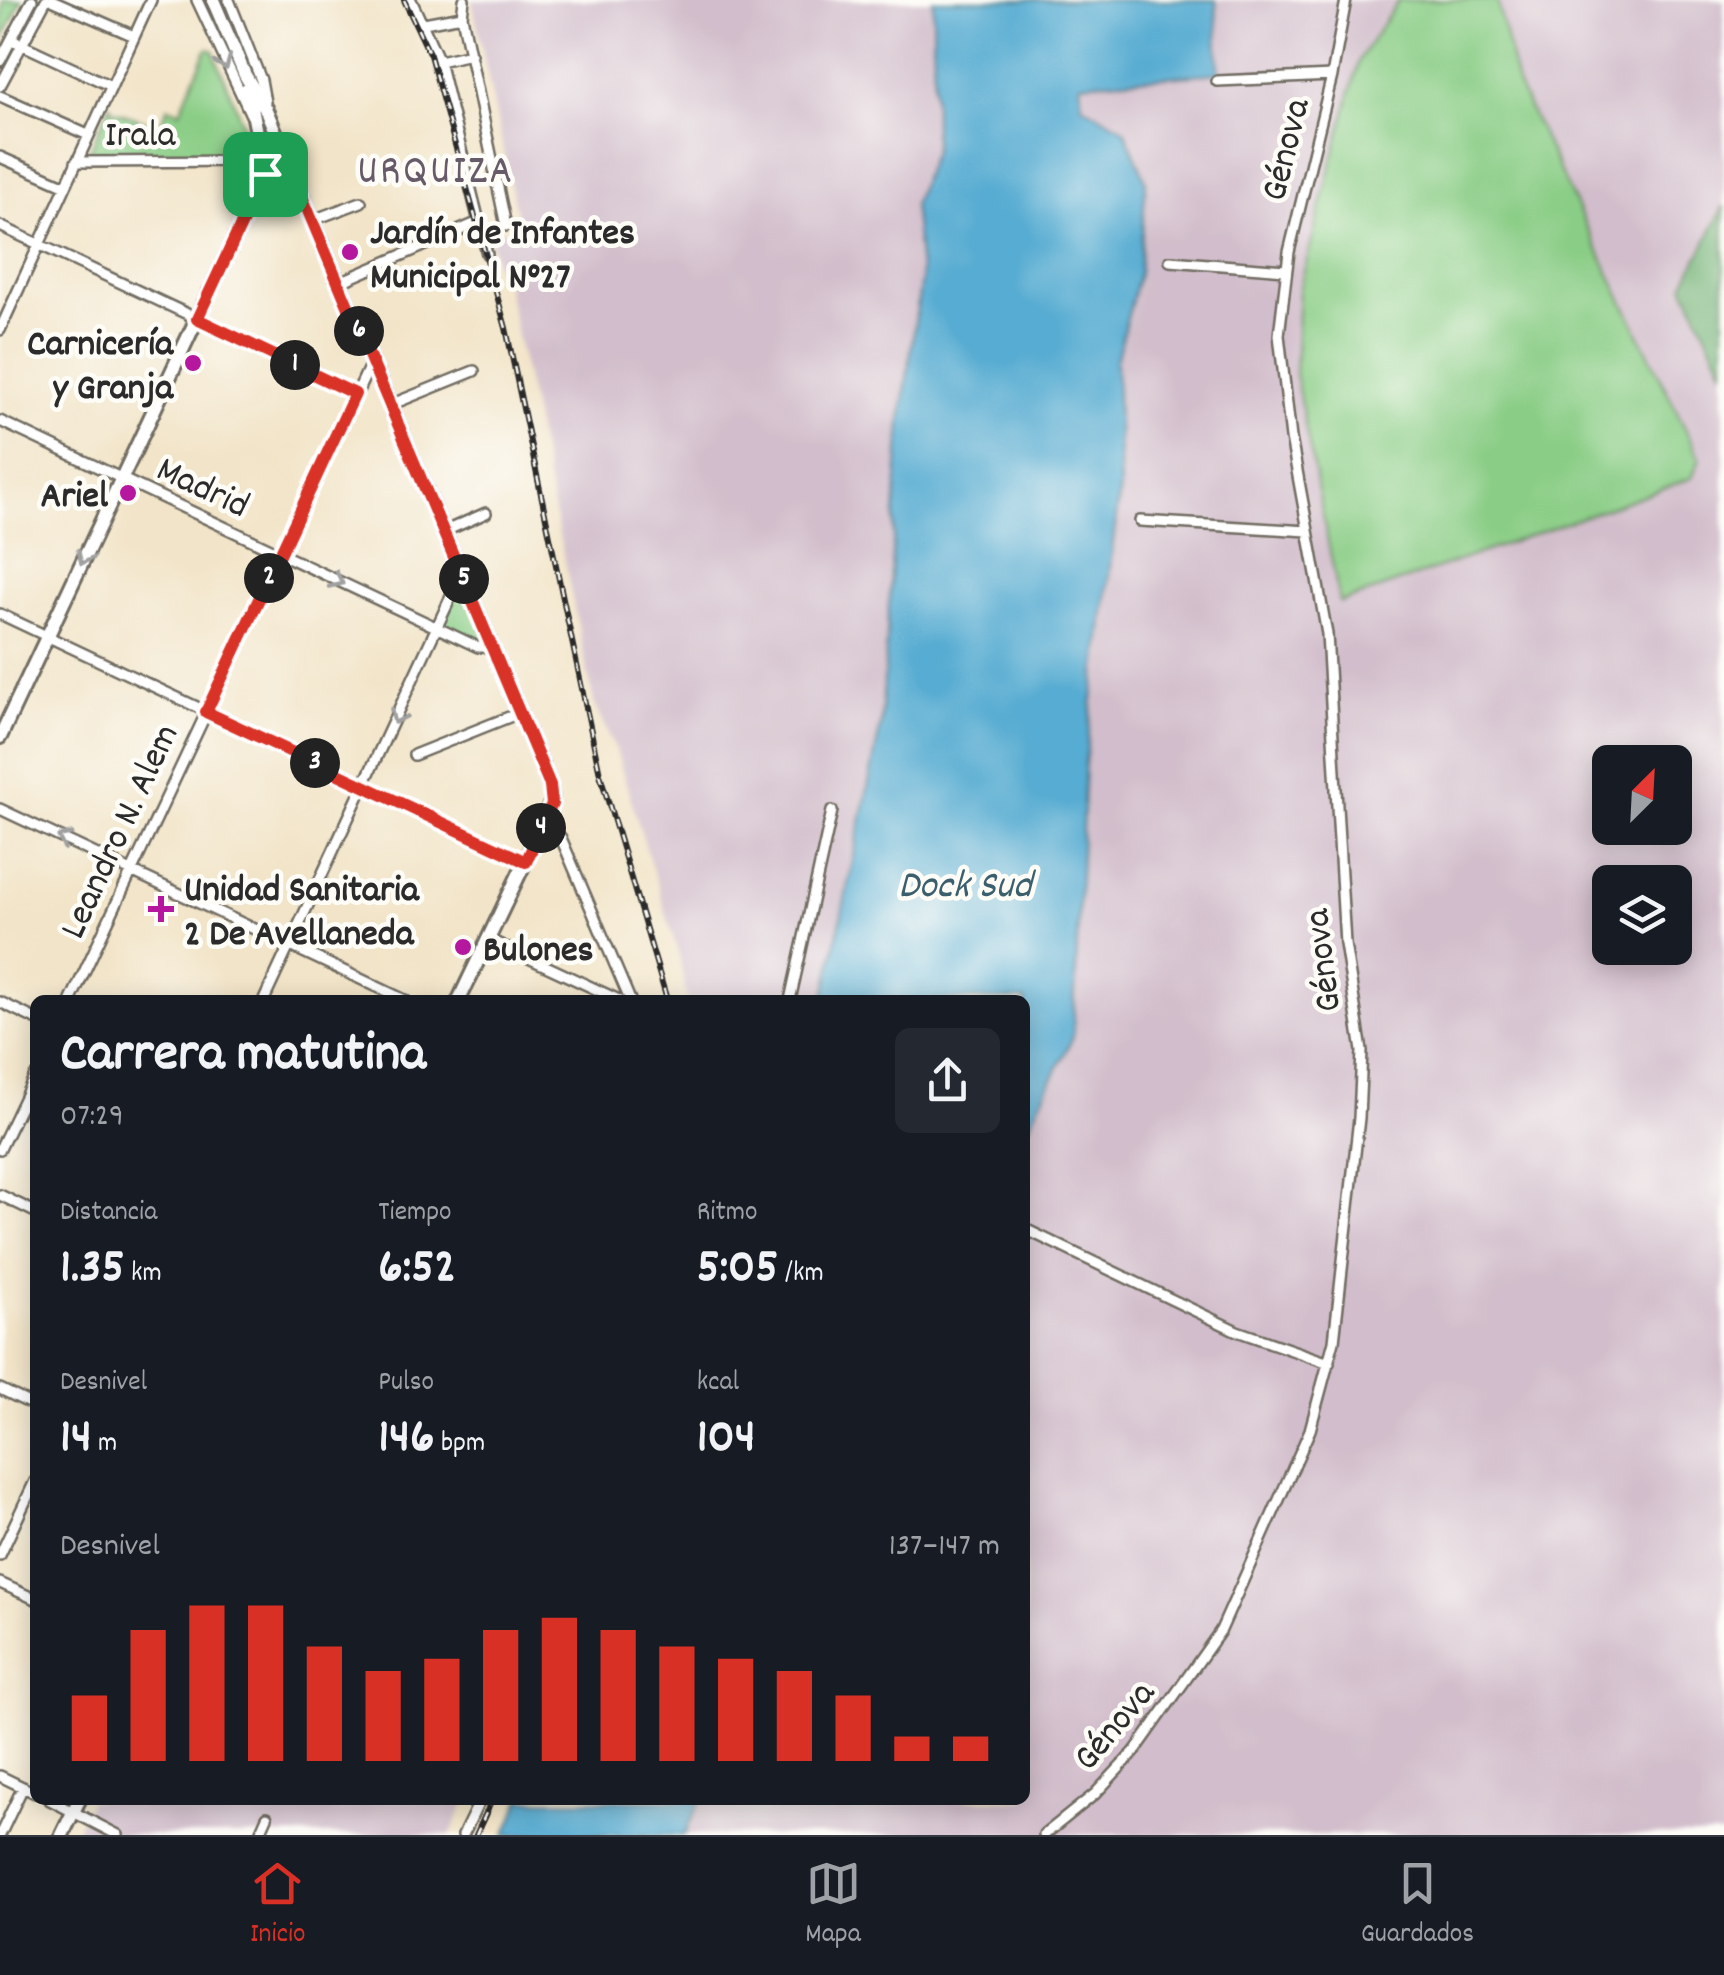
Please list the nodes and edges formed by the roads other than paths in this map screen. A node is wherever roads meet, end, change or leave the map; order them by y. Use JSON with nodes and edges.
{"nodes":[{"id":1,"x":32,"y":0,"type":"edge"},
{"id":2,"x":49,"y":0,"type":"edge"},
{"id":3,"x":151,"y":0,"type":"edge"},
{"id":4,"x":197,"y":0,"type":"edge"},
{"id":5,"x":213,"y":0,"type":"edge"},
{"id":6,"x":229,"y":0,"type":"edge"},
{"id":7,"x":464,"y":0,"type":"edge"},
{"id":8,"x":1346,"y":0,"type":"edge"},
{"id":9,"x":412,"y":2,"type":"edge"},
{"id":10,"x":462,"y":16,"type":"junction"},
{"id":11,"x":424,"y":23,"type":"junction"},
{"id":12,"x":134,"y":36,"type":"junction"},
{"id":13,"x":12,"y":40,"type":"junction"},
{"id":14,"x":22,"y":45,"type":"junction"},
{"id":15,"x":471,"y":54,"type":"junction"},
{"id":16,"x":0,"y":61,"type":"edge"},
{"id":17,"x":439,"y":61,"type":"junction"},
{"id":18,"x":245,"y":75,"type":"junction"},
{"id":19,"x":1332,"y":76,"type":"junction"},
{"id":20,"x":1217,"y":81,"type":"dead end"},
{"id":21,"x":0,"y":86,"type":"edge"},
{"id":22,"x":110,"y":86,"type":"junction"},
{"id":23,"x":0,"y":96,"type":"edge"},
{"id":24,"x":266,"y":110,"type":"junction"},
{"id":25,"x":256,"y":124,"type":"junction"},
{"id":26,"x":88,"y":135,"type":"junction"},
{"id":27,"x":0,"y":157,"type":"edge"},
{"id":28,"x":76,"y":162,"type":"junction"},
{"id":29,"x":265,"y":168,"type":"junction"},
{"id":30,"x":290,"y":168,"type":"junction"},
{"id":31,"x":66,"y":186,"type":"junction"},
{"id":32,"x":361,"y":202,"type":"dead end"},
{"id":33,"x":313,"y":220,"type":"junction"},
{"id":34,"x":479,"y":222,"type":"junction"},
{"id":35,"x":0,"y":226,"type":"edge"},
{"id":36,"x":506,"y":226,"type":"dead end"},
{"id":37,"x":40,"y":244,"type":"junction"},
{"id":38,"x":487,"y":254,"type":"dead end"},
{"id":39,"x":1170,"y":262,"type":"dead end"},
{"id":40,"x":1286,"y":270,"type":"junction"},
{"id":41,"x":338,"y":283,"type":"junction"},
{"id":42,"x":197,"y":319,"type":"junction"},
{"id":43,"x":0,"y":330,"type":"edge"},
{"id":44,"x":372,"y":361,"type":"junction"},
{"id":45,"x":474,"y":371,"type":"dead end"},
{"id":46,"x":355,"y":394,"type":"junction"},
{"id":47,"x":390,"y":405,"type":"junction"},
{"id":48,"x":0,"y":421,"type":"edge"},
{"id":49,"x":122,"y":480,"type":"junction"},
{"id":50,"x":486,"y":513,"type":"dead end"},
{"id":51,"x":1140,"y":521,"type":"dead end"},
{"id":52,"x":1308,"y":531,"type":"junction"},
{"id":53,"x":443,"y":532,"type":"junction"},
{"id":54,"x":280,"y":554,"type":"junction"},
{"id":55,"x":464,"y":580,"type":"junction"},
{"id":56,"x":0,"y":614,"type":"edge"},
{"id":57,"x":438,"y":628,"type":"junction"},
{"id":58,"x":47,"y":637,"type":"junction"},
{"id":59,"x":492,"y":647,"type":"junction"},
{"id":60,"x":206,"y":712,"type":"junction"},
{"id":61,"x":519,"y":713,"type":"junction"},
{"id":62,"x":0,"y":737,"type":"edge"},
{"id":63,"x":414,"y":755,"type":"dead end"},
{"id":64,"x":366,"y":786,"type":"junction"},
{"id":65,"x":0,"y":809,"type":"edge"},
{"id":66,"x":832,"y":810,"type":"dead end"},
{"id":67,"x":545,"y":820,"type":"junction"},
{"id":68,"x":526,"y":862,"type":"junction"},
{"id":69,"x":131,"y":870,"type":"junction"},
{"id":70,"x":488,"y":939,"type":"junction"},
{"id":71,"x":290,"y":945,"type":"junction"},
{"id":72,"x":73,"y":995,"type":"edge"},
{"id":73,"x":266,"y":995,"type":"edge"},
{"id":74,"x":395,"y":995,"type":"edge"},
{"id":75,"x":461,"y":995,"type":"edge"},
{"id":76,"x":608,"y":995,"type":"edge"},
{"id":77,"x":628,"y":995,"type":"edge"},
{"id":78,"x":791,"y":995,"type":"edge"},
{"id":79,"x":0,"y":1002,"type":"edge"},
{"id":80,"x":30,"y":1017,"type":"edge"},
{"id":81,"x":30,"y":1087,"type":"edge"},
{"id":82,"x":0,"y":1150,"type":"edge"},
{"id":83,"x":0,"y":1195,"type":"edge"},
{"id":84,"x":30,"y":1210,"type":"edge"},
{"id":85,"x":1030,"y":1231,"type":"edge"},
{"id":86,"x":1329,"y":1363,"type":"junction"},
{"id":87,"x":0,"y":1389,"type":"edge"},
{"id":88,"x":30,"y":1404,"type":"edge"},
{"id":89,"x":30,"y":1493,"type":"edge"},
{"id":90,"x":0,"y":1556,"type":"edge"},
{"id":91,"x":0,"y":1583,"type":"edge"},
{"id":92,"x":30,"y":1598,"type":"edge"},
{"id":93,"x":0,"y":1776,"type":"edge"},
{"id":94,"x":23,"y":1787,"type":"junction"},
{"id":95,"x":30,"y":1790,"type":"edge"},
{"id":96,"x":478,"y":1805,"type":"edge"},
{"id":97,"x":76,"y":1806,"type":"edge"},
{"id":98,"x":267,"y":1817,"type":"dead end"},
{"id":99,"x":261,"y":1834,"type":"edge"},
{"id":100,"x":0,"y":1835,"type":"edge"},
{"id":101,"x":62,"y":1835,"type":"edge"},
{"id":102,"x":118,"y":1835,"type":"edge"},
{"id":103,"x":464,"y":1835,"type":"edge"},
{"id":104,"x":1044,"y":1835,"type":"edge"}],
"edges":[{"from":1,"to":13,"type":"street"},
{"from":2,"to":12,"type":"street"},
{"from":2,"to":14,"type":"street"},
{"from":3,"to":12,"type":"street","name":"Irala"},
{"from":4,"to":25,"type":"street","one_way":true},
{"from":5,"to":18,"type":"main road"},
{"from":6,"to":24,"type":"street"},
{"from":7,"to":10,"type":"street"},
{"from":8,"to":19,"type":"street","name":"Génova"},
{"from":9,"to":11,"type":"street"},
{"from":10,"to":11,"type":"street"},
{"from":10,"to":15,"type":"street"},
{"from":11,"to":17,"type":"street"},
{"from":12,"to":22,"type":"street","name":"Irala"},
{"from":13,"to":14,"type":"street"},
{"from":13,"to":16,"type":"street"},
{"from":14,"to":21,"type":"street"},
{"from":14,"to":22,"type":"street"},
{"from":15,"to":17,"type":"street"},
{"from":15,"to":36,"type":"street"},
{"from":17,"to":34,"type":"street"},
{"from":18,"to":24,"type":"main road"},
{"from":18,"to":25,"type":"main road"},
{"from":19,"to":20,"type":"street"},
{"from":19,"to":40,"type":"street","name":"Génova"},
{"from":22,"to":26,"type":"street","name":"Irala"},
{"from":23,"to":26,"type":"street"},
{"from":24,"to":30,"type":"main road"},
{"from":25,"to":29,"type":"main road"},
{"from":26,"to":28,"type":"street","name":"Irala"},
{"from":27,"to":31,"type":"street"},
{"from":28,"to":29,"type":"street","name":"Irala"},
{"from":28,"to":31,"type":"street","name":"Irala"},
{"from":29,"to":30,"type":"main road"},
{"from":29,"to":42,"type":"main road"},
{"from":30,"to":33,"type":"main road"},
{"from":31,"to":37,"type":"street","name":"Irala"},
{"from":32,"to":33,"type":"street"},
{"from":33,"to":41,"type":"main road"},
{"from":34,"to":38,"type":"street"},
{"from":34,"to":41,"type":"street"},
{"from":35,"to":37,"type":"street"},
{"from":37,"to":42,"type":"street"},
{"from":37,"to":43,"type":"street","name":"Irala"},
{"from":39,"to":40,"type":"street"},
{"from":40,"to":52,"type":"street","name":"Génova"},
{"from":41,"to":44,"type":"main road"},
{"from":42,"to":46,"type":"street"},
{"from":42,"to":49,"type":"main road"},
{"from":44,"to":46,"type":"street","name":"Leandro N. Alem"},
{"from":44,"to":47,"type":"main road"},
{"from":45,"to":47,"type":"street"},
{"from":46,"to":54,"type":"street","name":"Leandro N. Alem"},
{"from":47,"to":53,"type":"main road"},
{"from":48,"to":49,"type":"street","name":"Madrid"},
{"from":49,"to":54,"type":"street","name":"Madrid"},
{"from":49,"to":58,"type":"main road","one_way":true},
{"from":50,"to":53,"type":"street"},
{"from":51,"to":52,"type":"street"},
{"from":52,"to":86,"type":"street","name":"Génova"},
{"from":53,"to":55,"type":"main road"},
{"from":54,"to":57,"type":"street","name":"Madrid","one_way":true},
{"from":54,"to":60,"type":"street","name":"Leandro N. Alem"},
{"from":55,"to":57,"type":"street"},
{"from":55,"to":59,"type":"main road"},
{"from":56,"to":58,"type":"street"},
{"from":57,"to":59,"type":"street","name":"Madrid"},
{"from":57,"to":64,"type":"street","one_way":true},
{"from":58,"to":60,"type":"street"},
{"from":58,"to":62,"type":"main road"},
{"from":59,"to":61,"type":"main road"},
{"from":60,"to":64,"type":"street"},
{"from":60,"to":69,"type":"street","name":"Leandro N. Alem"},
{"from":61,"to":63,"type":"street"},
{"from":61,"to":67,"type":"main road"},
{"from":64,"to":68,"type":"street"},
{"from":64,"to":71,"type":"street"},
{"from":69,"to":65,"type":"street","one_way":true},
{"from":66,"to":78,"type":"street"},
{"from":67,"to":68,"type":"main road"},
{"from":67,"to":77,"type":"street"},
{"from":68,"to":70,"type":"main road"},
{"from":69,"to":71,"type":"street"},
{"from":69,"to":72,"type":"street","name":"Leandro N. Alem"},
{"from":70,"to":75,"type":"main road"},
{"from":70,"to":76,"type":"street"},
{"from":71,"to":73,"type":"street"},
{"from":71,"to":74,"type":"street"},
{"from":79,"to":80,"type":"street"},
{"from":81,"to":82,"type":"street"},
{"from":83,"to":84,"type":"street"},
{"from":85,"to":86,"type":"street"},
{"from":86,"to":104,"type":"street","name":"Génova"},
{"from":87,"to":88,"type":"street"},
{"from":89,"to":90,"type":"street"},
{"from":91,"to":92,"type":"street"},
{"from":93,"to":94,"type":"street"},
{"from":94,"to":95,"type":"street"},
{"from":94,"to":100,"type":"street"},
{"from":96,"to":103,"type":"street"},
{"from":97,"to":101,"type":"main road"},
{"from":97,"to":102,"type":"street"},
{"from":98,"to":99,"type":"street"}]}
